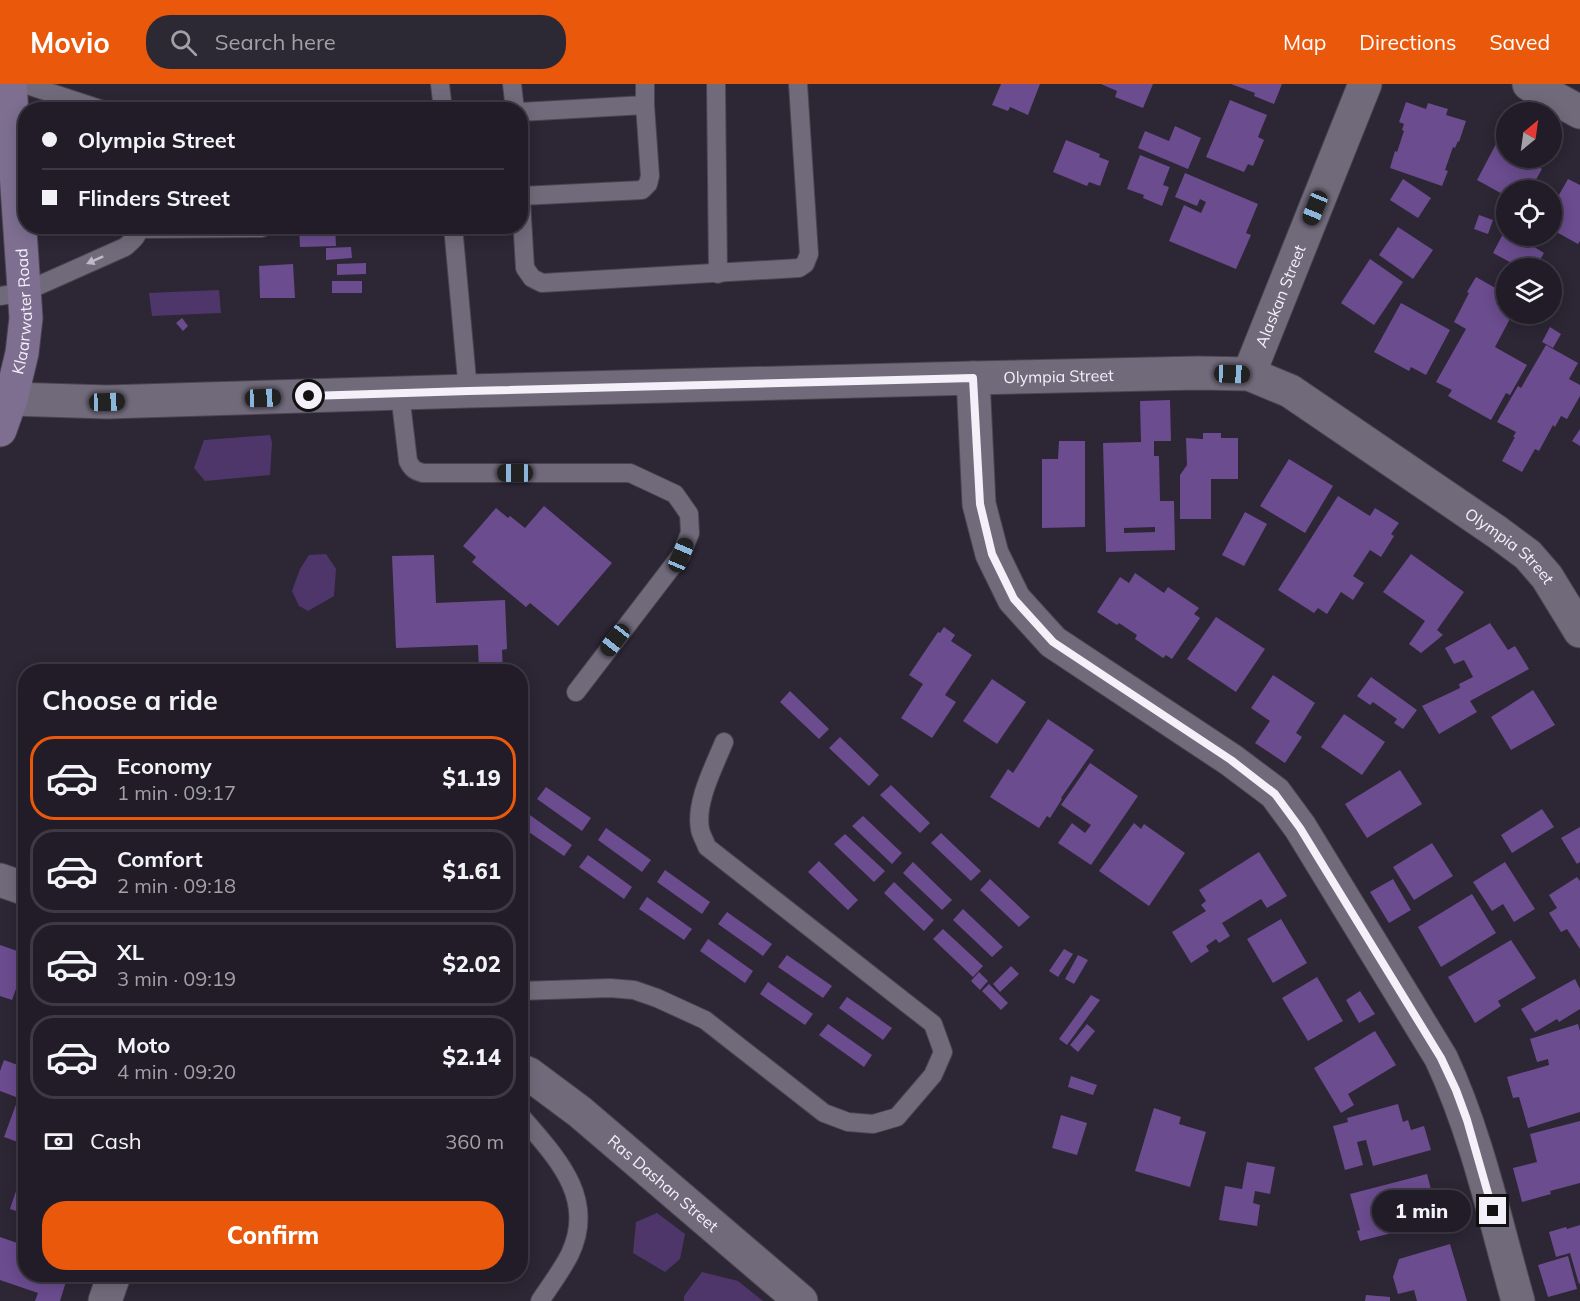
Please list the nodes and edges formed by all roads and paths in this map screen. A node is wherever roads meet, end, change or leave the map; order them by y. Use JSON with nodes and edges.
{"nodes":[{"id":1,"x":10,"y":84,"type":"edge"},
{"id":2,"x":24,"y":84,"type":"edge"},
{"id":3,"x":440,"y":84,"type":"edge"},
{"id":4,"x":512,"y":84,"type":"edge"},
{"id":5,"x":645,"y":84,"type":"edge"},
{"id":6,"x":716,"y":84,"type":"edge"},
{"id":7,"x":798,"y":84,"type":"edge"},
{"id":8,"x":1365,"y":84,"type":"edge"},
{"id":9,"x":1529,"y":84,"type":"edge"},
{"id":10,"x":79,"y":102,"type":"edge"},
{"id":11,"x":442,"y":102,"type":"edge"},
{"id":12,"x":513,"y":102,"type":"edge"},
{"id":13,"x":645,"y":105,"type":"junction"},
{"id":14,"x":528,"y":112,"type":"edge"},
{"id":15,"x":1580,"y":112,"type":"edge"},
{"id":16,"x":528,"y":190,"type":"edge"},
{"id":17,"x":136,"y":234,"type":"edge"},
{"id":18,"x":454,"y":234,"type":"edge"},
{"id":19,"x":523,"y":234,"type":"edge"},
{"id":20,"x":717,"y":274,"type":"junction"},
{"id":21,"x":12,"y":294,"type":"edge"},
{"id":22,"x":1249,"y":374,"type":"junction"},
{"id":23,"x":973,"y":378,"type":"junction"},
{"id":24,"x":468,"y":391,"type":"junction"},
{"id":25,"x":400,"y":394,"type":"junction"},
{"id":26,"x":11,"y":399,"type":"junction"},
{"id":27,"x":0,"y":430,"type":"edge"},
{"id":28,"x":1580,"y":631,"type":"edge"},
{"id":29,"x":576,"y":692,"type":"dead end"},
{"id":30,"x":724,"y":742,"type":"dead end"},
{"id":31,"x":0,"y":880,"type":"edge"},
{"id":32,"x":18,"y":886,"type":"edge"},
{"id":33,"x":528,"y":991,"type":"edge"},
{"id":34,"x":528,"y":1074,"type":"edge"},
{"id":35,"x":528,"y":1125,"type":"edge"},
{"id":36,"x":112,"y":1282,"type":"edge"},
{"id":37,"x":105,"y":1301,"type":"edge"},
{"id":38,"x":540,"y":1301,"type":"edge"},
{"id":39,"x":801,"y":1301,"type":"edge"},
{"id":40,"x":1518,"y":1301,"type":"edge"}],
"edges":[{"from":1,"to":21,"type":"street","name":"Klaarwater Road"},
{"from":2,"to":10,"type":"lane"},
{"from":3,"to":11,"type":"lane"},
{"from":4,"to":12,"type":"lane"},
{"from":5,"to":13,"type":"lane"},
{"from":6,"to":20,"type":"lane"},
{"from":7,"to":20,"type":"lane"},
{"from":8,"to":22,"type":"street","name":"Alaskan Street"},
{"from":9,"to":15,"type":"street"},
{"from":13,"to":14,"type":"lane"},
{"from":13,"to":16,"type":"lane"},
{"from":17,"to":21,"type":"lane","one_way":true},
{"from":18,"to":24,"type":"lane"},
{"from":19,"to":20,"type":"lane"},
{"from":21,"to":26,"type":"street","name":"Klaarwater Road"},
{"from":22,"to":23,"type":"street","name":"Olympia Street"},
{"from":22,"to":28,"type":"street","name":"Olympia Street"},
{"from":23,"to":24,"type":"street","name":"Olympia Street"},
{"from":23,"to":40,"type":"street"},
{"from":24,"to":25,"type":"street","name":"Olympia Street"},
{"from":25,"to":26,"type":"street","name":"Olympia Street"},
{"from":25,"to":29,"type":"lane"},
{"from":26,"to":27,"type":"street","name":"Klaarwater Road"},
{"from":30,"to":33,"type":"lane"},
{"from":31,"to":32,"type":"street"},
{"from":34,"to":39,"type":"street","name":"Ras Dashan Street"},
{"from":35,"to":38,"type":"lane"},
{"from":36,"to":37,"type":"street"}]}
